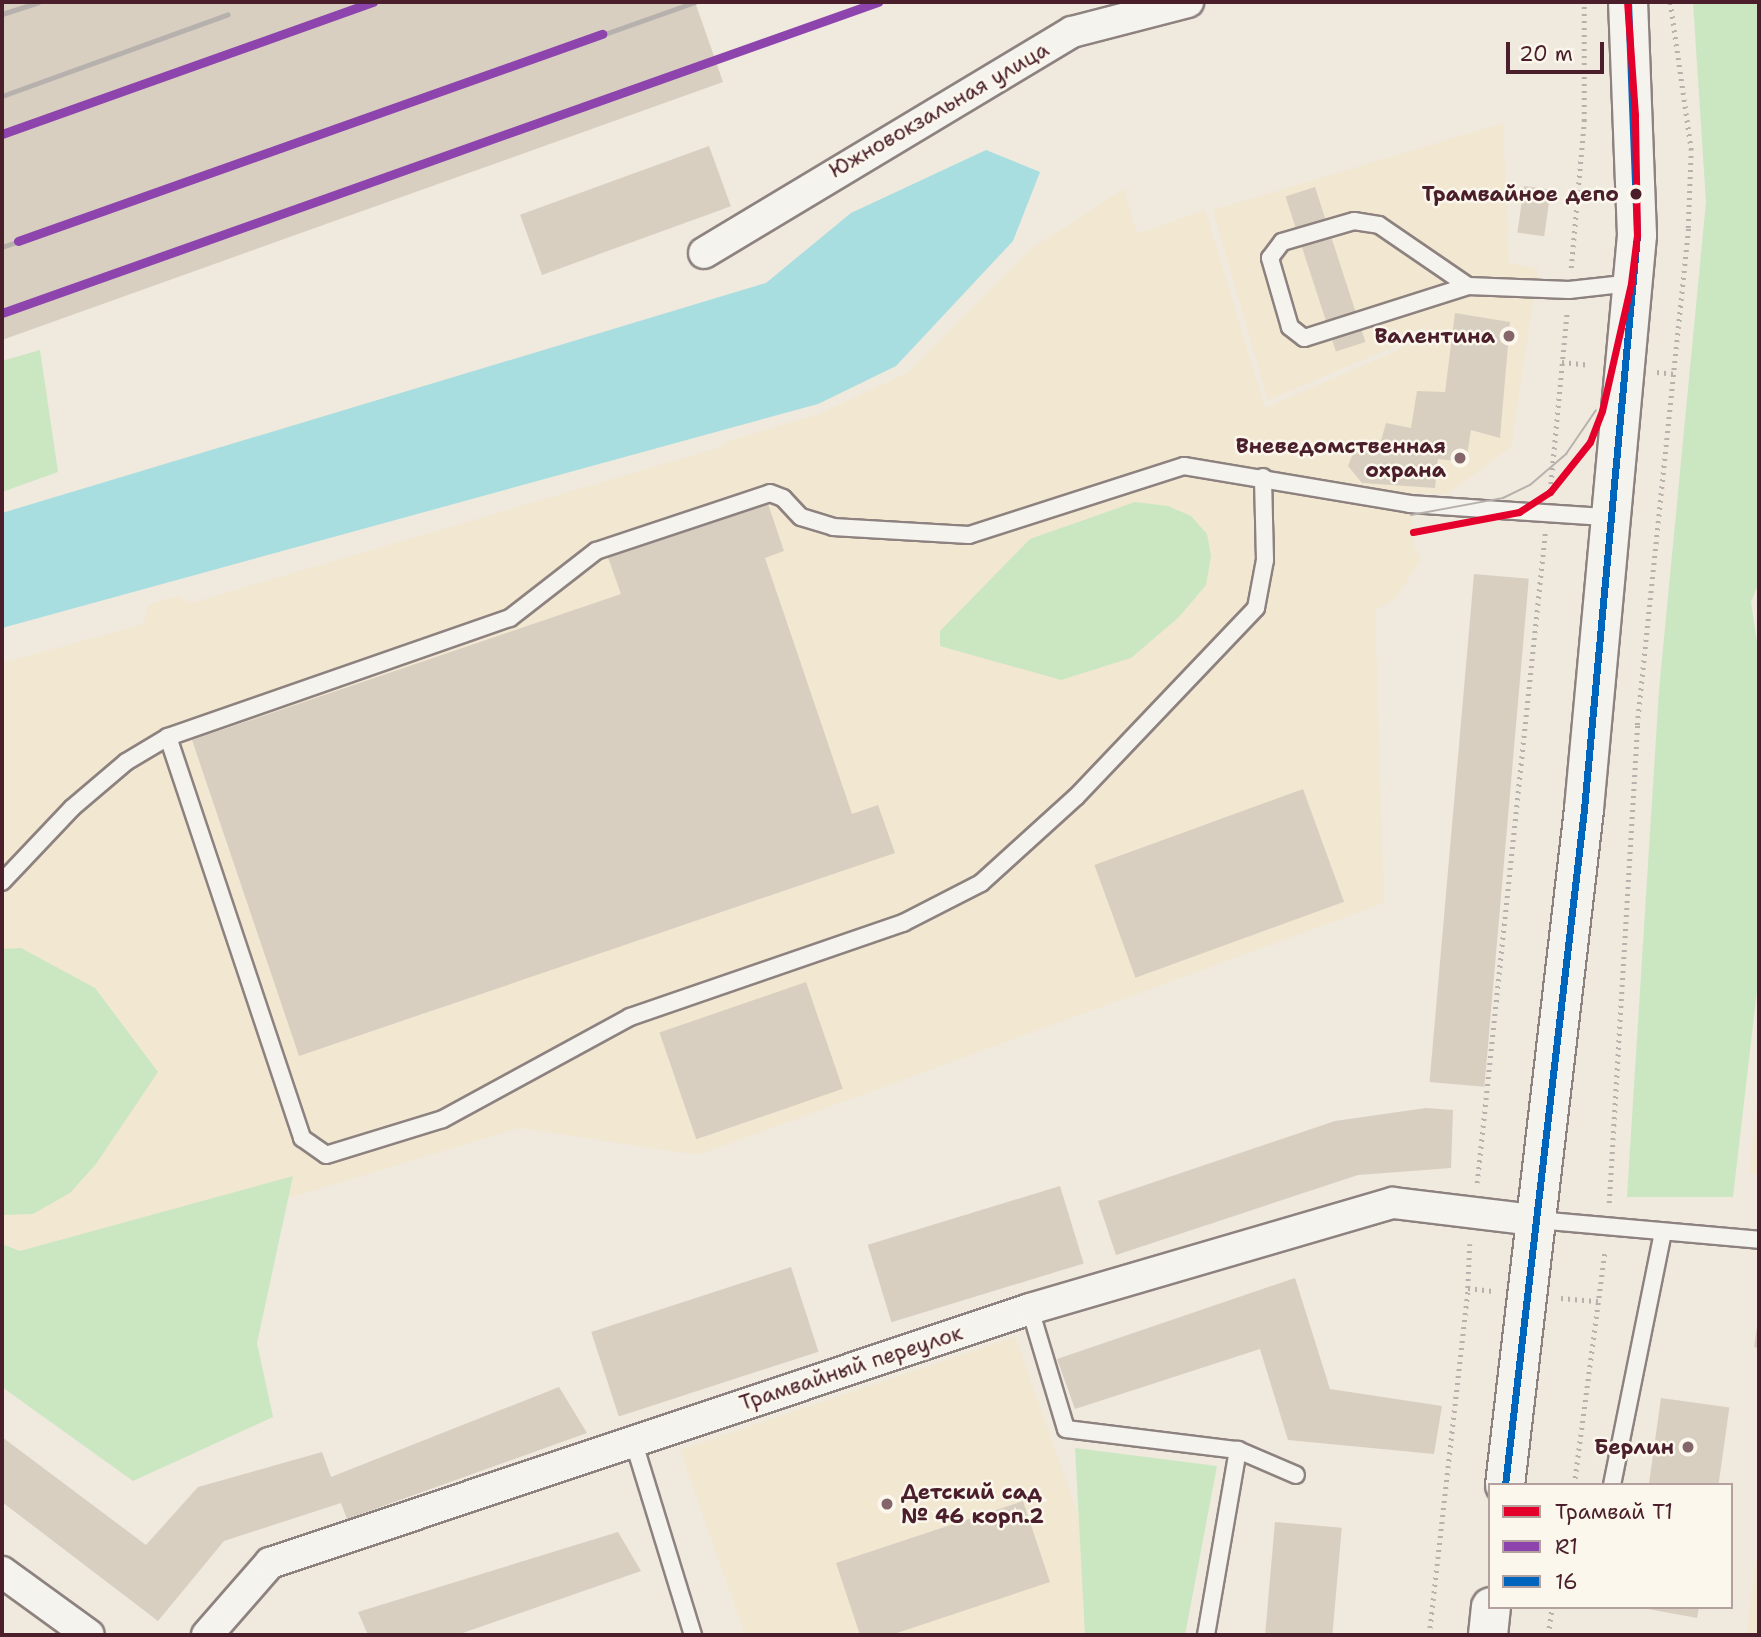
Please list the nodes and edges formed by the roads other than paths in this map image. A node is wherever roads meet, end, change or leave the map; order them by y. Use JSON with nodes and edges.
{"nodes":[{"id":1,"x":1188,"y":2,"type":"edge"},
{"id":2,"x":1628,"y":2,"type":"edge"},
{"id":3,"x":704,"y":253,"type":"dead end"},
{"id":4,"x":1631,"y":283,"type":"junction"},
{"id":5,"x":1468,"y":286,"type":"junction"},
{"id":6,"x":1263,"y":477,"type":"junction"},
{"id":7,"x":1608,"y":517,"type":"junction"},
{"id":8,"x":168,"y":737,"type":"junction"},
{"id":9,"x":2,"y":882,"type":"edge"},
{"id":10,"x":1534,"y":1220,"type":"junction"},
{"id":11,"x":1663,"y":1232,"type":"junction"},
{"id":12,"x":1759,"y":1240,"type":"edge"},
{"id":13,"x":1030,"y":1309,"type":"junction"},
{"id":14,"x":633,"y":1440,"type":"junction"},
{"id":15,"x":1238,"y":1450,"type":"junction"},
{"id":16,"x":1296,"y":1475,"type":"dead end"},
{"id":17,"x":1505,"y":1483,"type":"edge"},
{"id":18,"x":1612,"y":1483,"type":"edge"},
{"id":19,"x":2,"y":1572,"type":"edge"},
{"id":20,"x":1491,"y":1609,"type":"edge"},
{"id":21,"x":89,"y":1635,"type":"edge"},
{"id":22,"x":207,"y":1635,"type":"edge"},
{"id":23,"x":693,"y":1635,"type":"edge"},
{"id":24,"x":1206,"y":1635,"type":"edge"},
{"id":25,"x":1488,"y":1635,"type":"edge"}],
"edges":[{"from":1,"to":3,"type":"street","name":"Южновокзальная улица"},
{"from":2,"to":4,"type":"main road"},
{"from":4,"to":5,"type":"lane"},
{"from":4,"to":7,"type":"main road"},
{"from":5,"to":5,"type":"lane"},
{"from":6,"to":7,"type":"lane"},
{"from":6,"to":8,"type":"lane"},
{"from":6,"to":8,"type":"lane"},
{"from":7,"to":10,"type":"main road"},
{"from":8,"to":9,"type":"lane"},
{"from":10,"to":11,"type":"lane"},
{"from":10,"to":13,"type":"street","name":"Трамвайный переулок"},
{"from":10,"to":17,"type":"main road"},
{"from":11,"to":12,"type":"lane"},
{"from":11,"to":18,"type":"lane"},
{"from":13,"to":14,"type":"street","name":"Трамвайный переулок"},
{"from":13,"to":15,"type":"lane"},
{"from":14,"to":22,"type":"street","name":"Трамвайный переулок"},
{"from":14,"to":23,"type":"lane"},
{"from":15,"to":16,"type":"lane"},
{"from":15,"to":24,"type":"lane"},
{"from":19,"to":21,"type":"street"},
{"from":20,"to":25,"type":"main road"}]}
